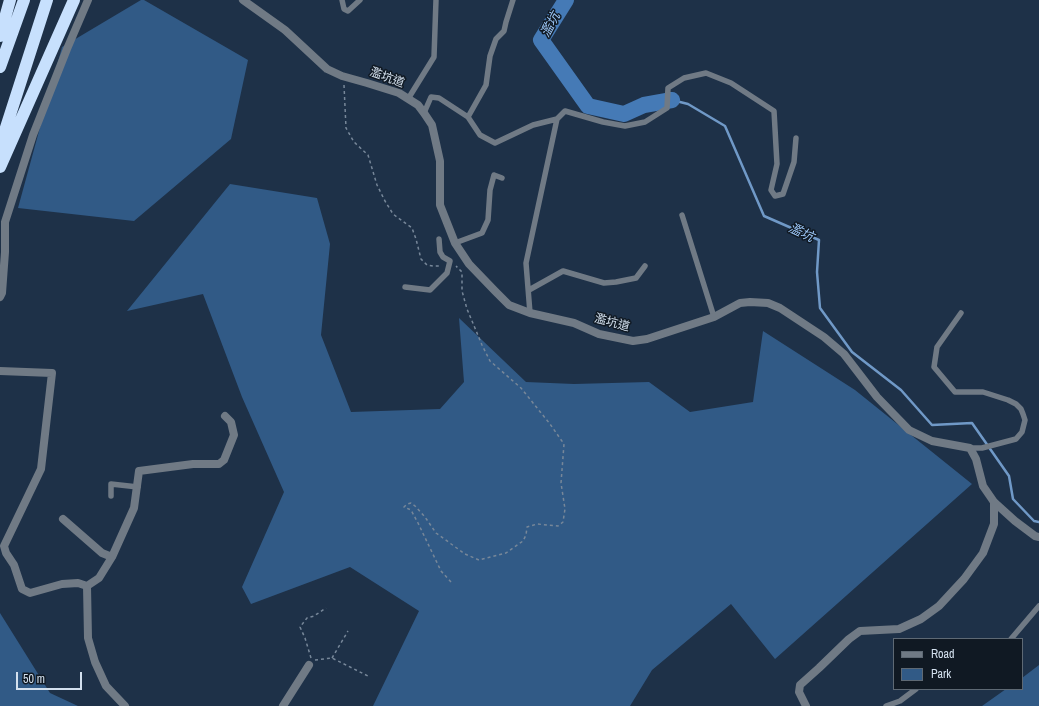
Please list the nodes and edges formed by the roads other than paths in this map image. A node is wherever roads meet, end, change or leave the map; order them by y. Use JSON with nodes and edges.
{"nodes":[{"id":1,"x":10,"y":0,"type":"edge"},
{"id":2,"x":24,"y":0,"type":"edge"},
{"id":3,"x":47,"y":0,"type":"edge"},
{"id":4,"x":74,"y":0,"type":"edge"},
{"id":5,"x":88,"y":0,"type":"edge"},
{"id":6,"x":243,"y":0,"type":"edge"},
{"id":7,"x":342,"y":0,"type":"edge"},
{"id":8,"x":360,"y":0,"type":"edge"},
{"id":9,"x":436,"y":0,"type":"edge"},
{"id":10,"x":513,"y":0,"type":"edge"},
{"id":11,"x":0,"y":36,"type":"edge"},
{"id":12,"x":0,"y":67,"type":"edge"},
{"id":13,"x":408,"y":99,"type":"junction"},
{"id":14,"x":424,"y":113,"type":"junction"},
{"id":15,"x":468,"y":117,"type":"junction"},
{"id":16,"x":557,"y":119,"type":"junction"},
{"id":17,"x":796,"y":138,"type":"dead end"},
{"id":18,"x":0,"y":146,"type":"edge"},
{"id":19,"x":0,"y":167,"type":"edge"},
{"id":20,"x":502,"y":178,"type":"dead end"},
{"id":21,"x":682,"y":215,"type":"dead end"},
{"id":22,"x":439,"y":239,"type":"dead end"},
{"id":23,"x":455,"y":242,"type":"junction"},
{"id":24,"x":644,"y":266,"type":"dead end"},
{"id":25,"x":405,"y":287,"type":"dead end"},
{"id":26,"x":529,"y":290,"type":"junction"},
{"id":27,"x":0,"y":297,"type":"edge"},
{"id":28,"x":530,"y":313,"type":"junction"},
{"id":29,"x":961,"y":313,"type":"dead end"},
{"id":30,"x":714,"y":317,"type":"junction"},
{"id":31,"x":0,"y":371,"type":"edge"},
{"id":32,"x":225,"y":416,"type":"dead end"},
{"id":33,"x":970,"y":448,"type":"junction"},
{"id":34,"x":138,"y":487,"type":"junction"},
{"id":35,"x":111,"y":496,"type":"dead end"},
{"id":36,"x":994,"y":502,"type":"junction"},
{"id":37,"x":63,"y":519,"type":"dead end"},
{"id":38,"x":1039,"y":537,"type":"edge"},
{"id":39,"x":112,"y":558,"type":"junction"},
{"id":40,"x":87,"y":586,"type":"junction"},
{"id":41,"x":1039,"y":606,"type":"edge"},
{"id":42,"x":1012,"y":638,"type":"edge"},
{"id":43,"x":309,"y":665,"type":"dead end"},
{"id":44,"x":915,"y":690,"type":"edge"},
{"id":45,"x":125,"y":706,"type":"edge"},
{"id":46,"x":283,"y":706,"type":"edge"},
{"id":47,"x":806,"y":706,"type":"edge"},
{"id":48,"x":886,"y":706,"type":"edge"}],
"edges":[{"from":1,"to":11,"type":"highway"},
{"from":2,"to":12,"type":"highway"},
{"from":3,"to":18,"type":"highway"},
{"from":4,"to":19,"type":"highway"},
{"from":5,"to":27,"type":"street"},
{"from":6,"to":13,"type":"street","name":"濫坑道"},
{"from":7,"to":8,"type":"lane"},
{"from":9,"to":13,"type":"lane"},
{"from":10,"to":15,"type":"lane"},
{"from":13,"to":14,"type":"street","name":"濫坑道"},
{"from":14,"to":15,"type":"lane"},
{"from":14,"to":23,"type":"street","name":"濫坑道"},
{"from":15,"to":16,"type":"lane"},
{"from":16,"to":17,"type":"lane"},
{"from":16,"to":26,"type":"lane"},
{"from":20,"to":23,"type":"lane"},
{"from":21,"to":30,"type":"lane"},
{"from":22,"to":25,"type":"lane"},
{"from":23,"to":28,"type":"street","name":"濫坑道"},
{"from":24,"to":26,"type":"lane"},
{"from":26,"to":28,"type":"lane"},
{"from":28,"to":30,"type":"street","name":"濫坑道"},
{"from":29,"to":33,"type":"lane"},
{"from":30,"to":33,"type":"street","name":"濫坑道"},
{"from":31,"to":40,"type":"street"},
{"from":32,"to":34,"type":"street"},
{"from":33,"to":36,"type":"street"},
{"from":34,"to":35,"type":"lane"},
{"from":34,"to":39,"type":"street"},
{"from":36,"to":38,"type":"street"},
{"from":36,"to":47,"type":"street"},
{"from":37,"to":39,"type":"street"},
{"from":39,"to":40,"type":"street"},
{"from":40,"to":45,"type":"street"},
{"from":41,"to":42,"type":"lane"},
{"from":43,"to":46,"type":"street"},
{"from":44,"to":48,"type":"lane"}]}
